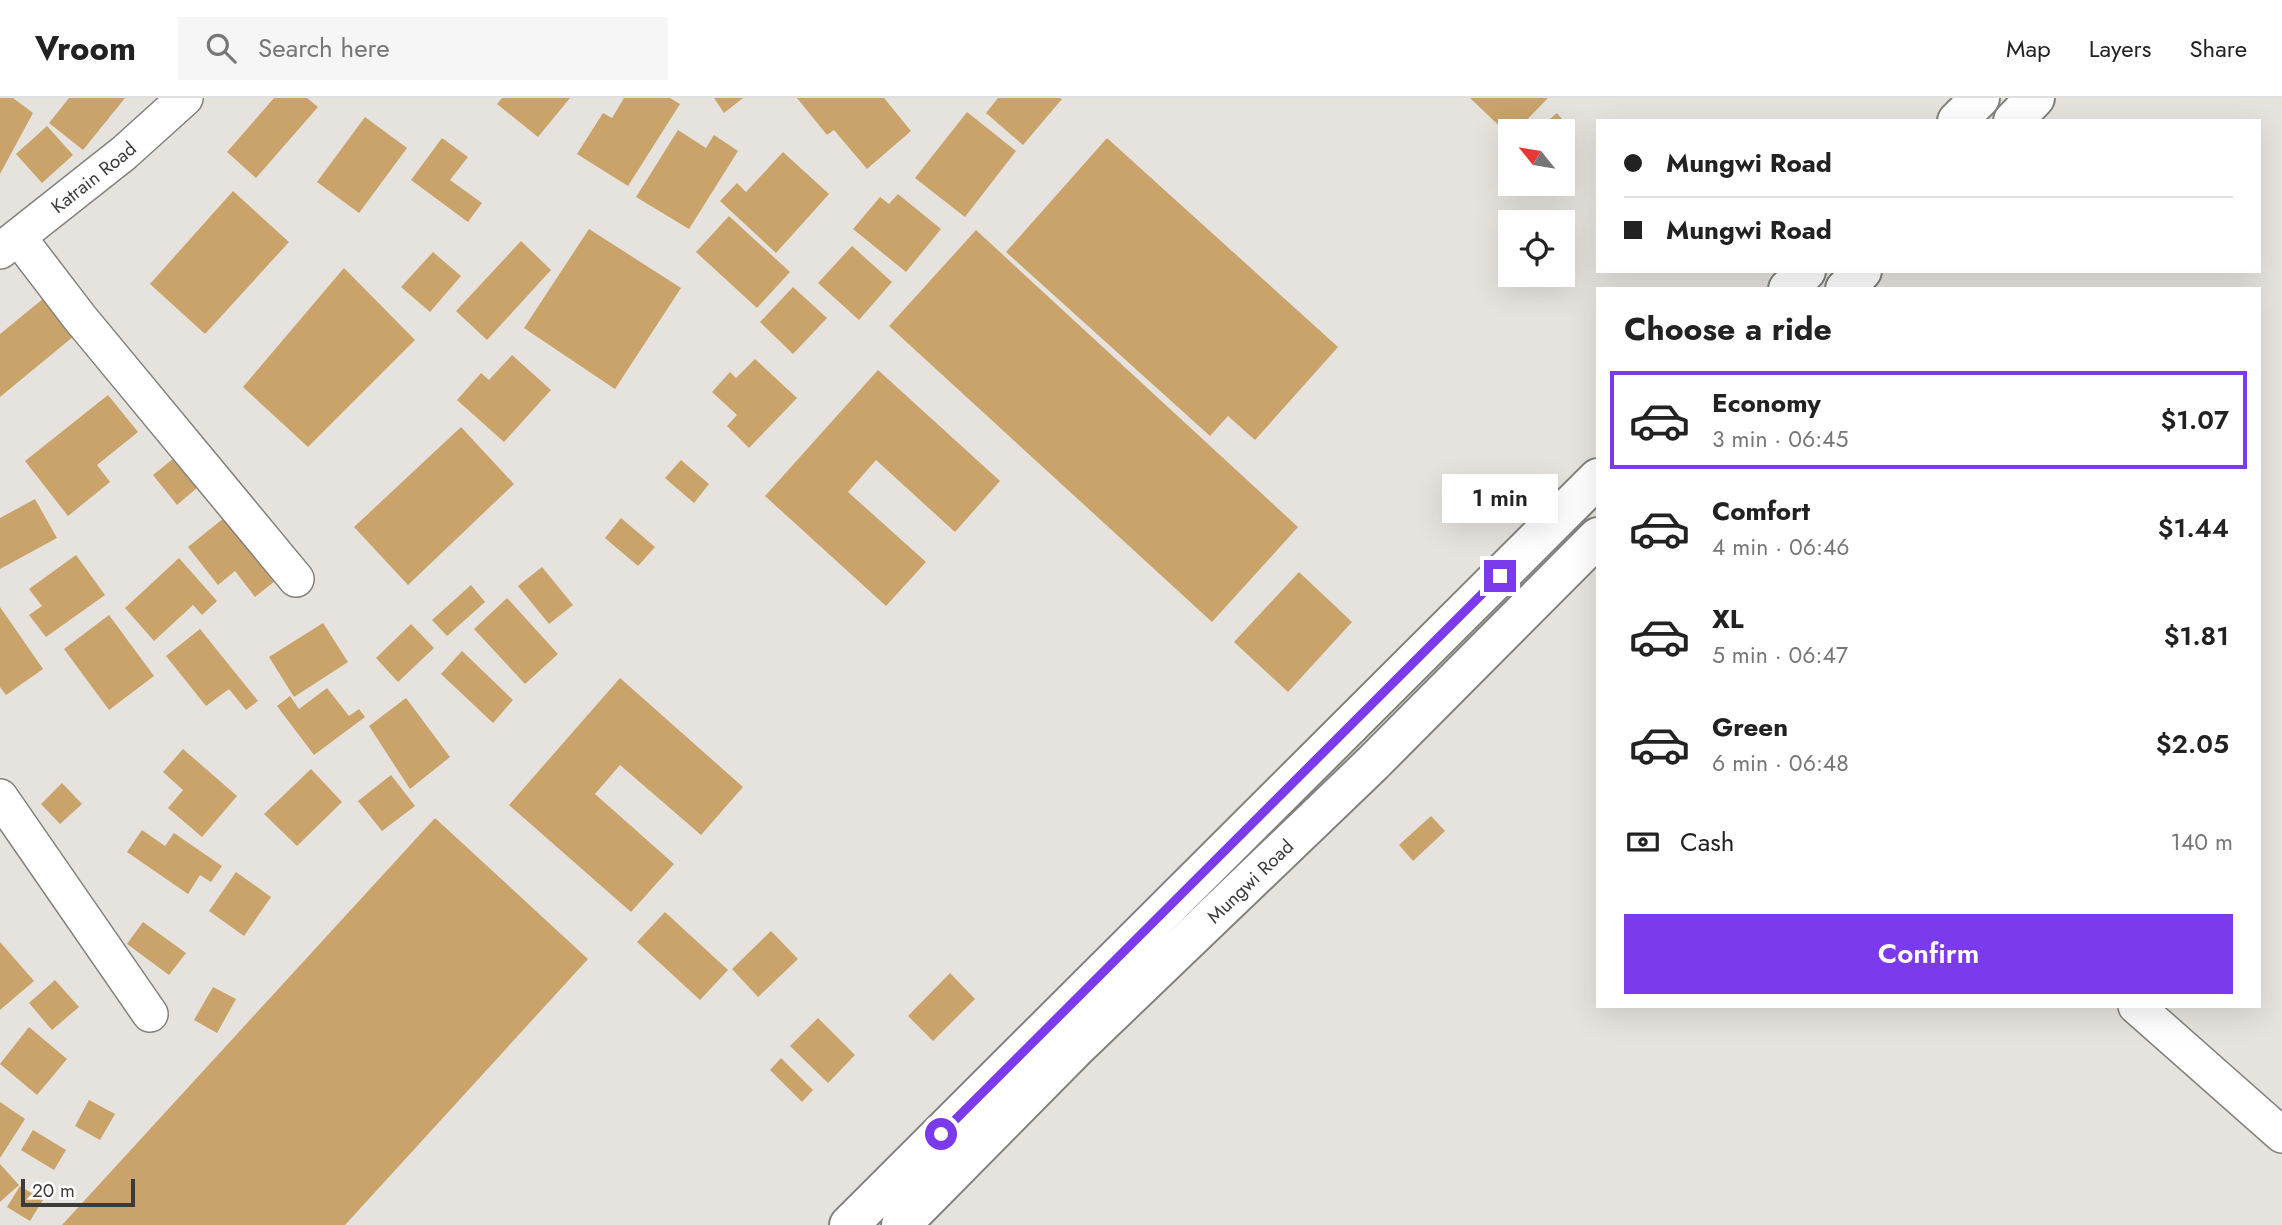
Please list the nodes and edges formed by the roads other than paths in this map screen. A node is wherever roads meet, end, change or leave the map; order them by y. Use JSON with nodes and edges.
{"nodes":[{"id":1,"x":184,"y":98,"type":"edge"},
{"id":2,"x":1980,"y":98,"type":"edge"},
{"id":3,"x":2035,"y":98,"type":"edge"},
{"id":4,"x":1959,"y":119,"type":"edge"},
{"id":5,"x":2014,"y":119,"type":"edge"},
{"id":6,"x":9,"y":244,"type":"edge"},
{"id":7,"x":1804,"y":273,"type":"edge"},
{"id":8,"x":1860,"y":273,"type":"edge"},
{"id":9,"x":1790,"y":287,"type":"edge"},
{"id":10,"x":1847,"y":287,"type":"edge"},
{"id":11,"x":1591,"y":499,"type":"edge"},
{"id":12,"x":1596,"y":539,"type":"edge"},
{"id":13,"x":296,"y":579,"type":"dead end"},
{"id":14,"x":0,"y":797,"type":"edge"},
{"id":15,"x":2138,"y":1008,"type":"edge"},
{"id":16,"x":150,"y":1014,"type":"dead end"},
{"id":17,"x":2282,"y":1135,"type":"edge"},
{"id":18,"x":849,"y":1225,"type":"edge"},
{"id":19,"x":901,"y":1225,"type":"edge"}],
"edges":[{"from":1,"to":6,"type":"street","name":"Katrain Road"},
{"from":2,"to":4,"type":"main road"},
{"from":3,"to":5,"type":"main road"},
{"from":6,"to":13,"type":"street"},
{"from":7,"to":9,"type":"main road"},
{"from":8,"to":10,"type":"main road"},
{"from":11,"to":18,"type":"main road","name":"Mungwi Road"},
{"from":12,"to":19,"type":"main road","name":"Mungwi Road"},
{"from":14,"to":16,"type":"street"},
{"from":15,"to":17,"type":"street"}]}
